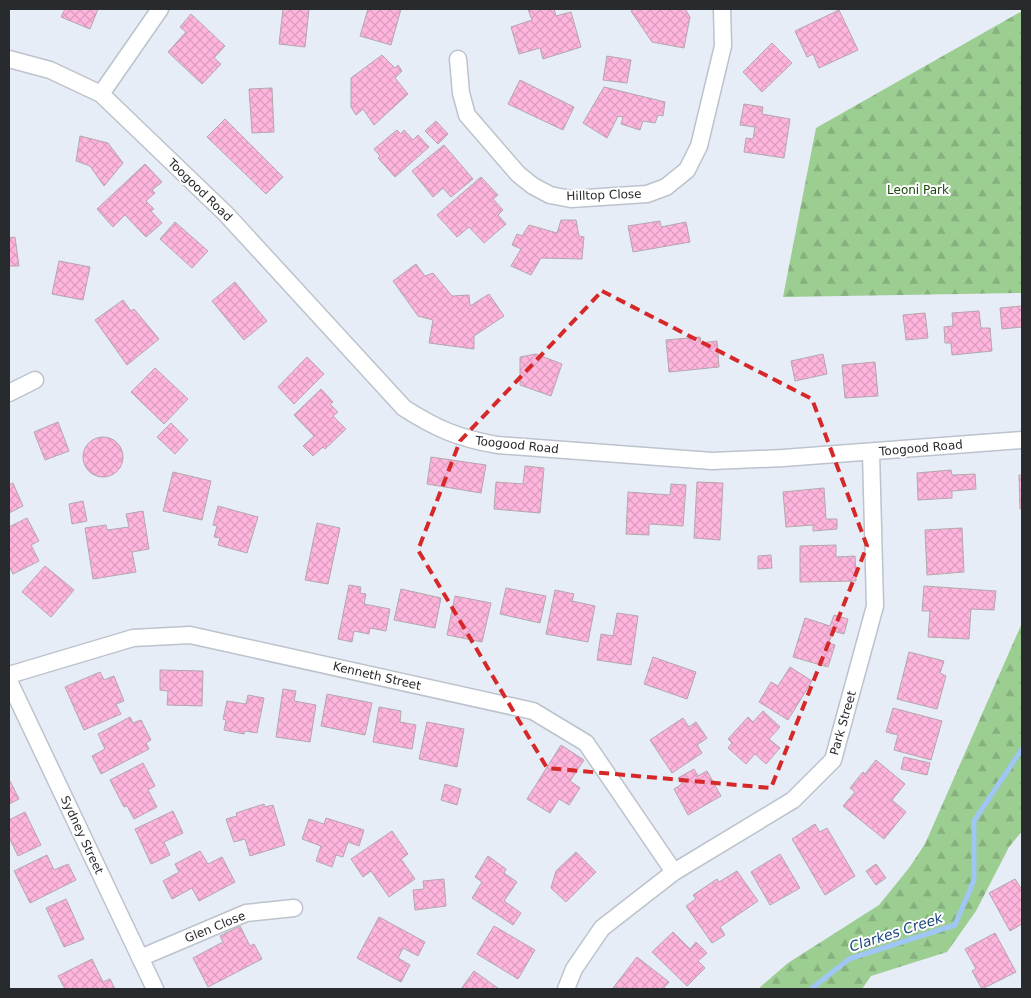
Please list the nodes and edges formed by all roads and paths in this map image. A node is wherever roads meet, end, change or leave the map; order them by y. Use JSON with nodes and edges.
{"nodes":[{"id":1,"x":160,"y":9,"type":"edge"},
{"id":2,"x":722,"y":9,"type":"edge"},
{"id":3,"x":9,"y":59,"type":"edge"},
{"id":4,"x":458,"y":59,"type":"dead end"},
{"id":5,"x":101,"y":94,"type":"junction"},
{"id":6,"x":35,"y":380,"type":"dead end"},
{"id":7,"x":9,"y":393,"type":"edge"},
{"id":8,"x":1022,"y":440,"type":"edge"},
{"id":9,"x":871,"y":452,"type":"junction"},
{"id":10,"x":9,"y":675,"type":"edge"},
{"id":11,"x":9,"y":681,"type":"edge"},
{"id":12,"x":674,"y":872,"type":"junction"},
{"id":13,"x":294,"y":908,"type":"dead end"},
{"id":14,"x":140,"y":958,"type":"junction"},
{"id":15,"x":155,"y":989,"type":"edge"},
{"id":16,"x":566,"y":989,"type":"edge"}],
"edges":[{"from":1,"to":5,"type":"street"},
{"from":2,"to":4,"type":"street","name":"Hilltop Close"},
{"from":3,"to":5,"type":"street","name":"Toogood Road"},
{"from":5,"to":9,"type":"street","name":"Toogood Road"},
{"from":6,"to":7,"type":"street"},
{"from":8,"to":9,"type":"street","name":"Toogood Road"},
{"from":9,"to":12,"type":"street","name":"Park Street"},
{"from":10,"to":12,"type":"street","name":"Kenneth Street"},
{"from":11,"to":14,"type":"street","name":"Sydney Street"},
{"from":12,"to":16,"type":"street","name":"Park Street"},
{"from":13,"to":14,"type":"street","name":"Glen Close"},
{"from":14,"to":15,"type":"street","name":"Sydney Street"}]}
